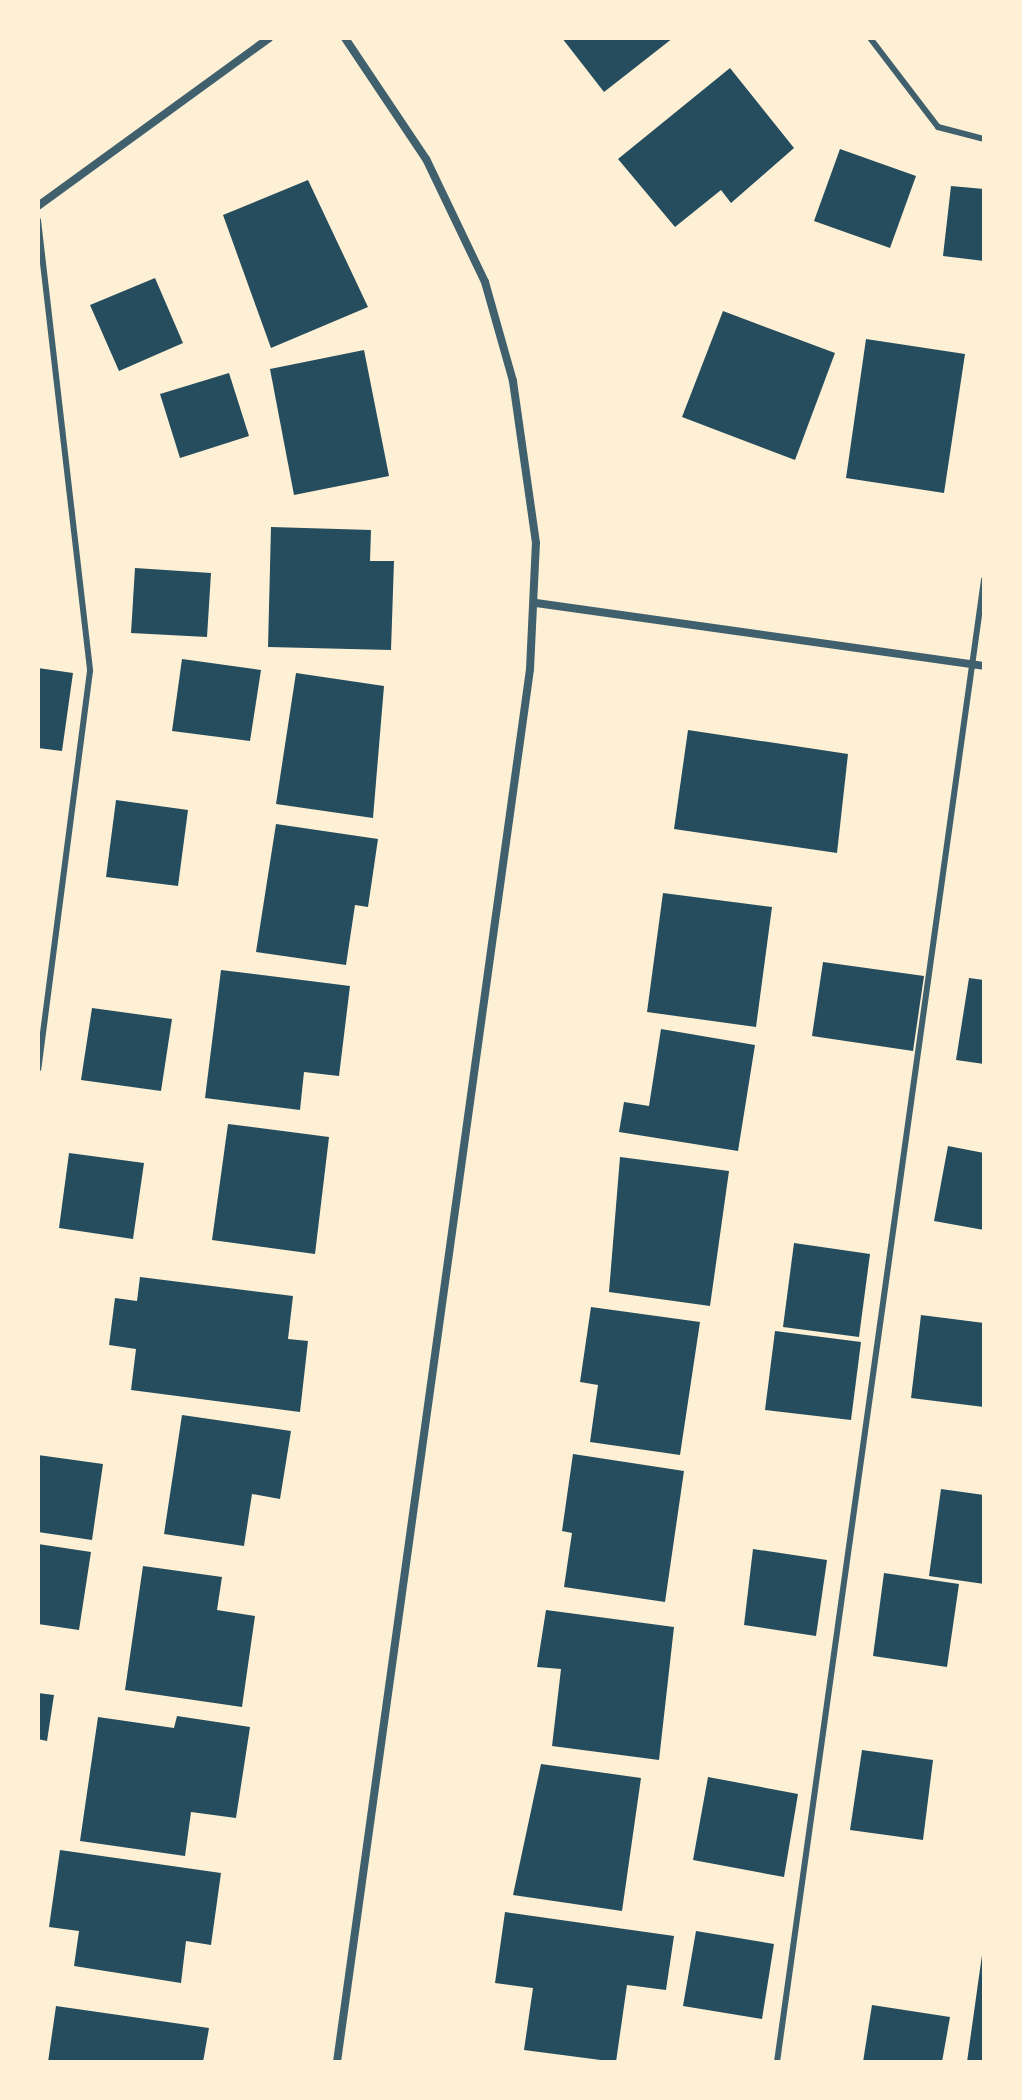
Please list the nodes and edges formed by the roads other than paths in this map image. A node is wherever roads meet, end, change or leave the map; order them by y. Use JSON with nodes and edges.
{"nodes":[{"id":1,"x":269,"y":38,"type":"edge"},
{"id":2,"x":345,"y":38,"type":"edge"},
{"id":3,"x":870,"y":38,"type":"edge"},
{"id":4,"x":984,"y":139,"type":"edge"},
{"id":5,"x":38,"y":206,"type":"edge"},
{"id":6,"x":38,"y":220,"type":"edge"},
{"id":7,"x":984,"y":579,"type":"edge"},
{"id":8,"x":536,"y":603,"type":"junction"},
{"id":9,"x":971,"y":665,"type":"junction"},
{"id":10,"x":984,"y":666,"type":"edge"},
{"id":11,"x":38,"y":1069,"type":"edge"},
{"id":12,"x":337,"y":2062,"type":"edge"},
{"id":13,"x":777,"y":2062,"type":"edge"}],
"edges":[{"from":1,"to":5,"type":"street"},
{"from":2,"to":8,"type":"street"},
{"from":3,"to":4,"type":"lane"},
{"from":6,"to":11,"type":"lane"},
{"from":7,"to":9,"type":"lane"},
{"from":8,"to":9,"type":"street"},
{"from":8,"to":12,"type":"street"},
{"from":9,"to":10,"type":"street"},
{"from":9,"to":13,"type":"lane"}]}
